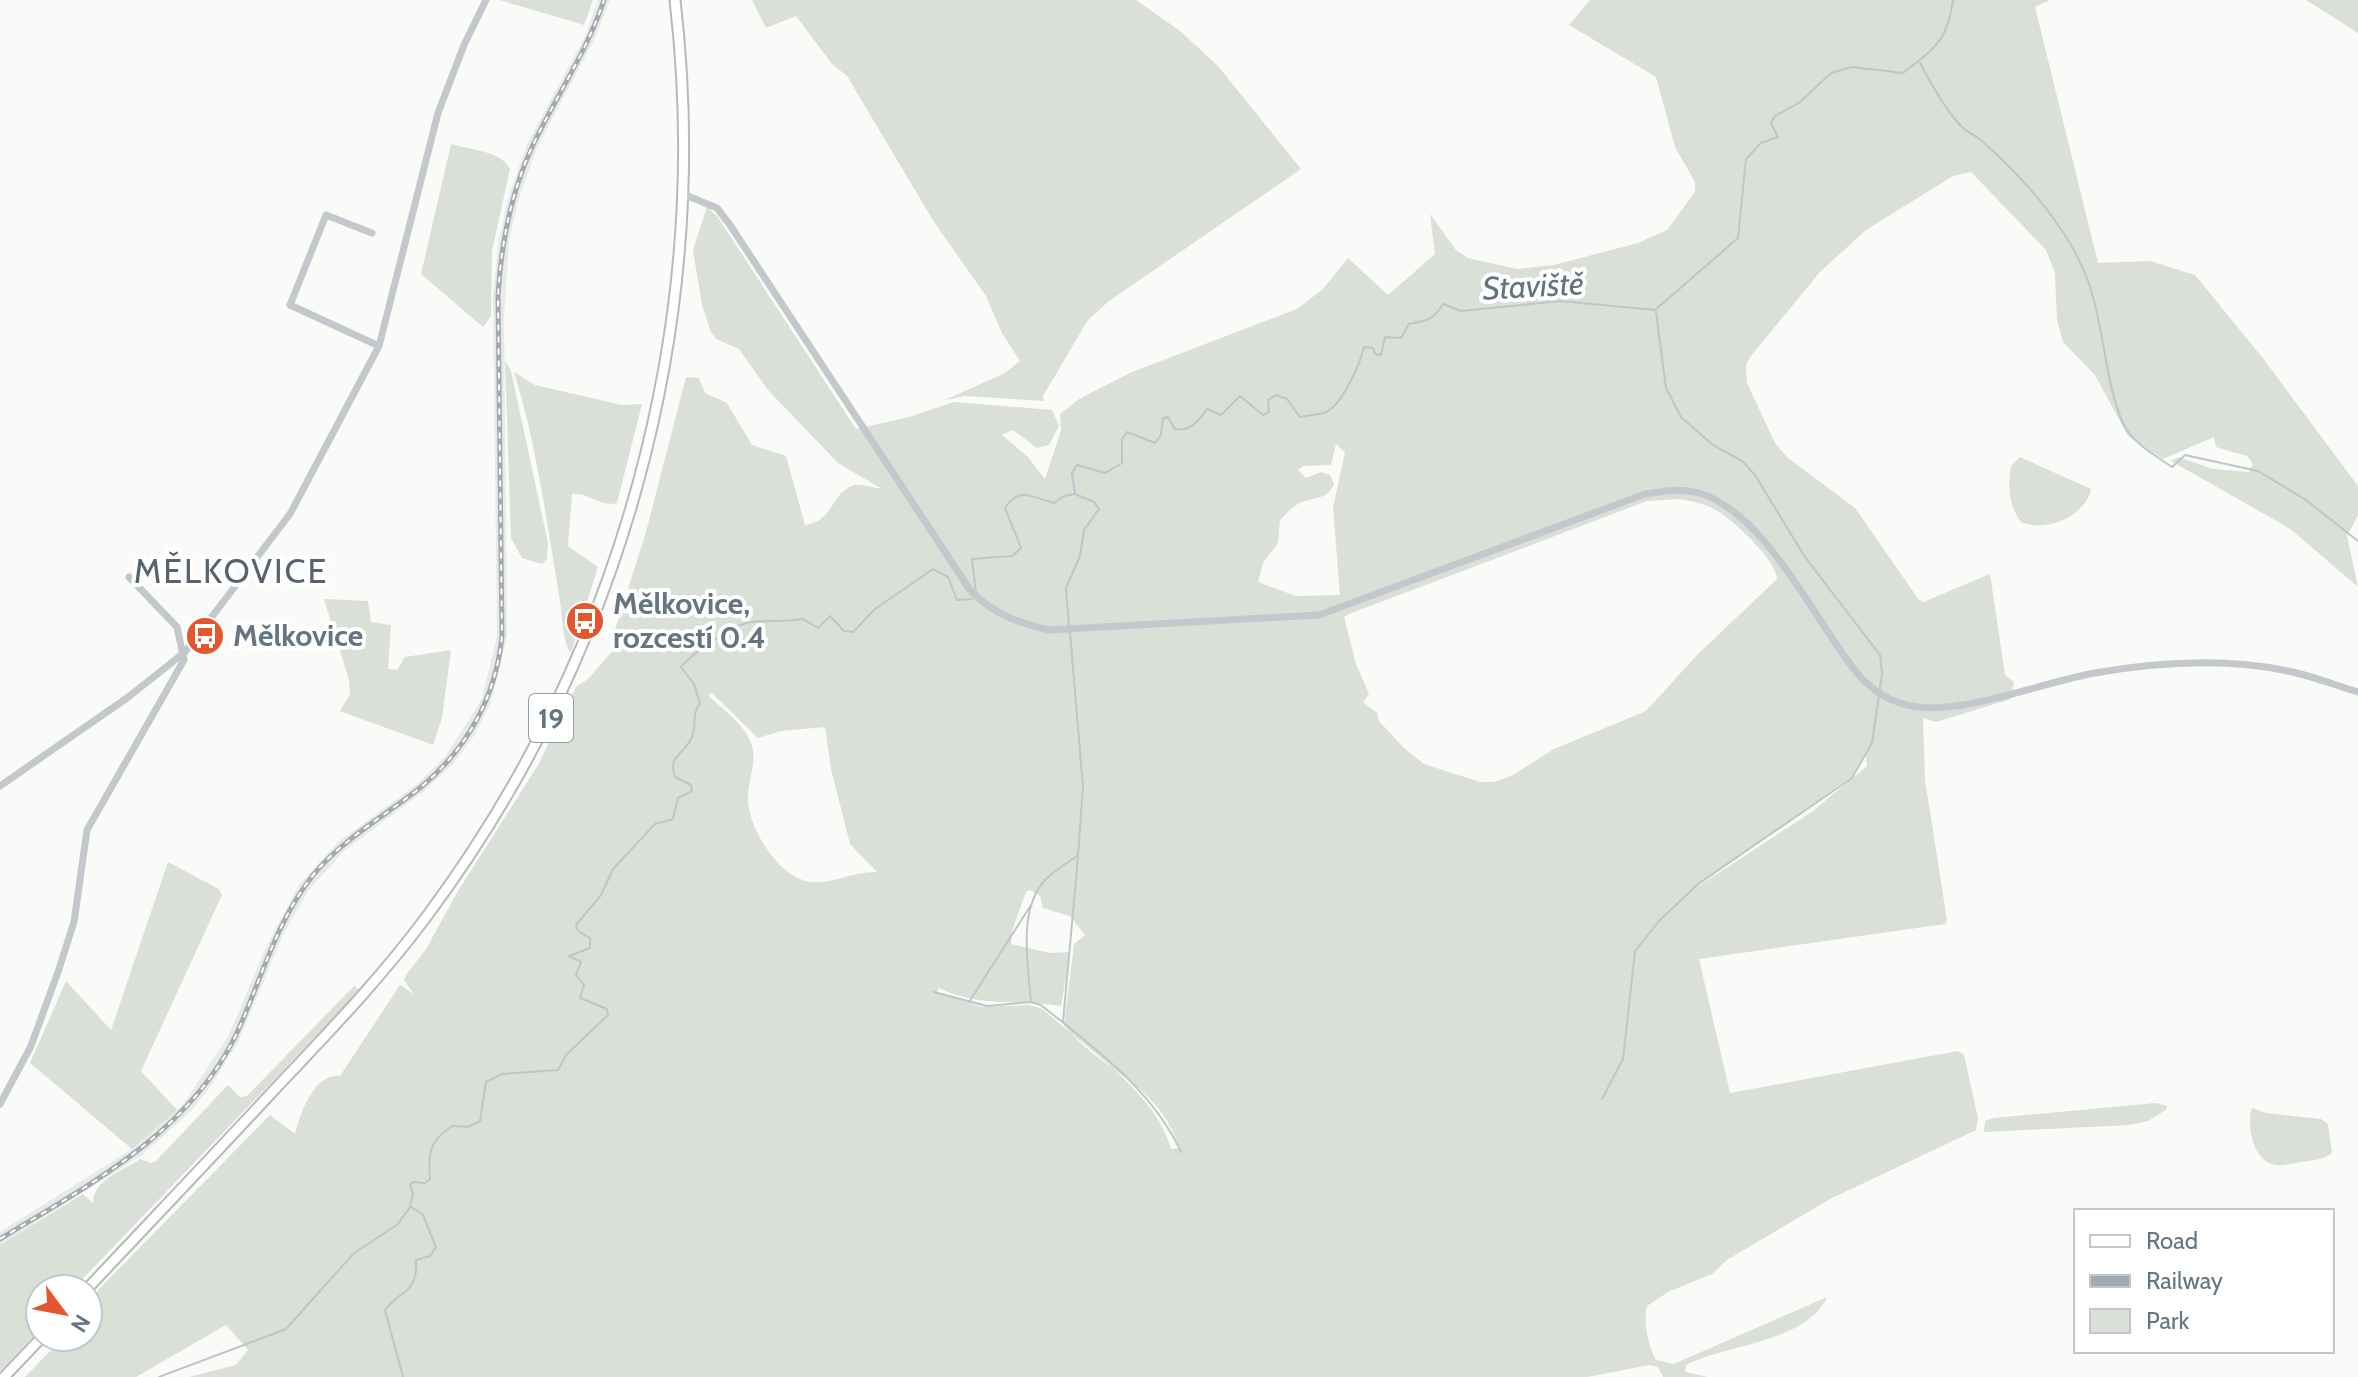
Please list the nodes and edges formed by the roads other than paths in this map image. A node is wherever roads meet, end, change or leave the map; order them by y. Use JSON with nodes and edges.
{"nodes":[{"id":1,"x":486,"y":0,"type":"edge"},
{"id":2,"x":675,"y":0,"type":"edge"},
{"id":3,"x":683,"y":194,"type":"junction"},
{"id":4,"x":372,"y":233,"type":"dead end"},
{"id":5,"x":379,"y":346,"type":"junction"},
{"id":6,"x":129,"y":577,"type":"dead end"},
{"id":7,"x":185,"y":652,"type":"junction"},
{"id":8,"x":2358,"y":692,"type":"edge"},
{"id":9,"x":0,"y":786,"type":"edge"},
{"id":10,"x":0,"y":1104,"type":"edge"},
{"id":11,"x":102,"y":1273,"type":"edge"},
{"id":12,"x":27,"y":1353,"type":"edge"},
{"id":13,"x":4,"y":1377,"type":"edge"}],
"edges":[{"from":1,"to":5,"type":"street"},
{"from":2,"to":3,"type":"main road","number":"19"},
{"from":3,"to":8,"type":"street"},
{"from":3,"to":11,"type":"main road","number":"19"},
{"from":4,"to":5,"type":"street"},
{"from":5,"to":7,"type":"street"},
{"from":6,"to":7,"type":"street"},
{"from":7,"to":9,"type":"street"},
{"from":7,"to":10,"type":"street"},
{"from":12,"to":13,"type":"main road"}]}
